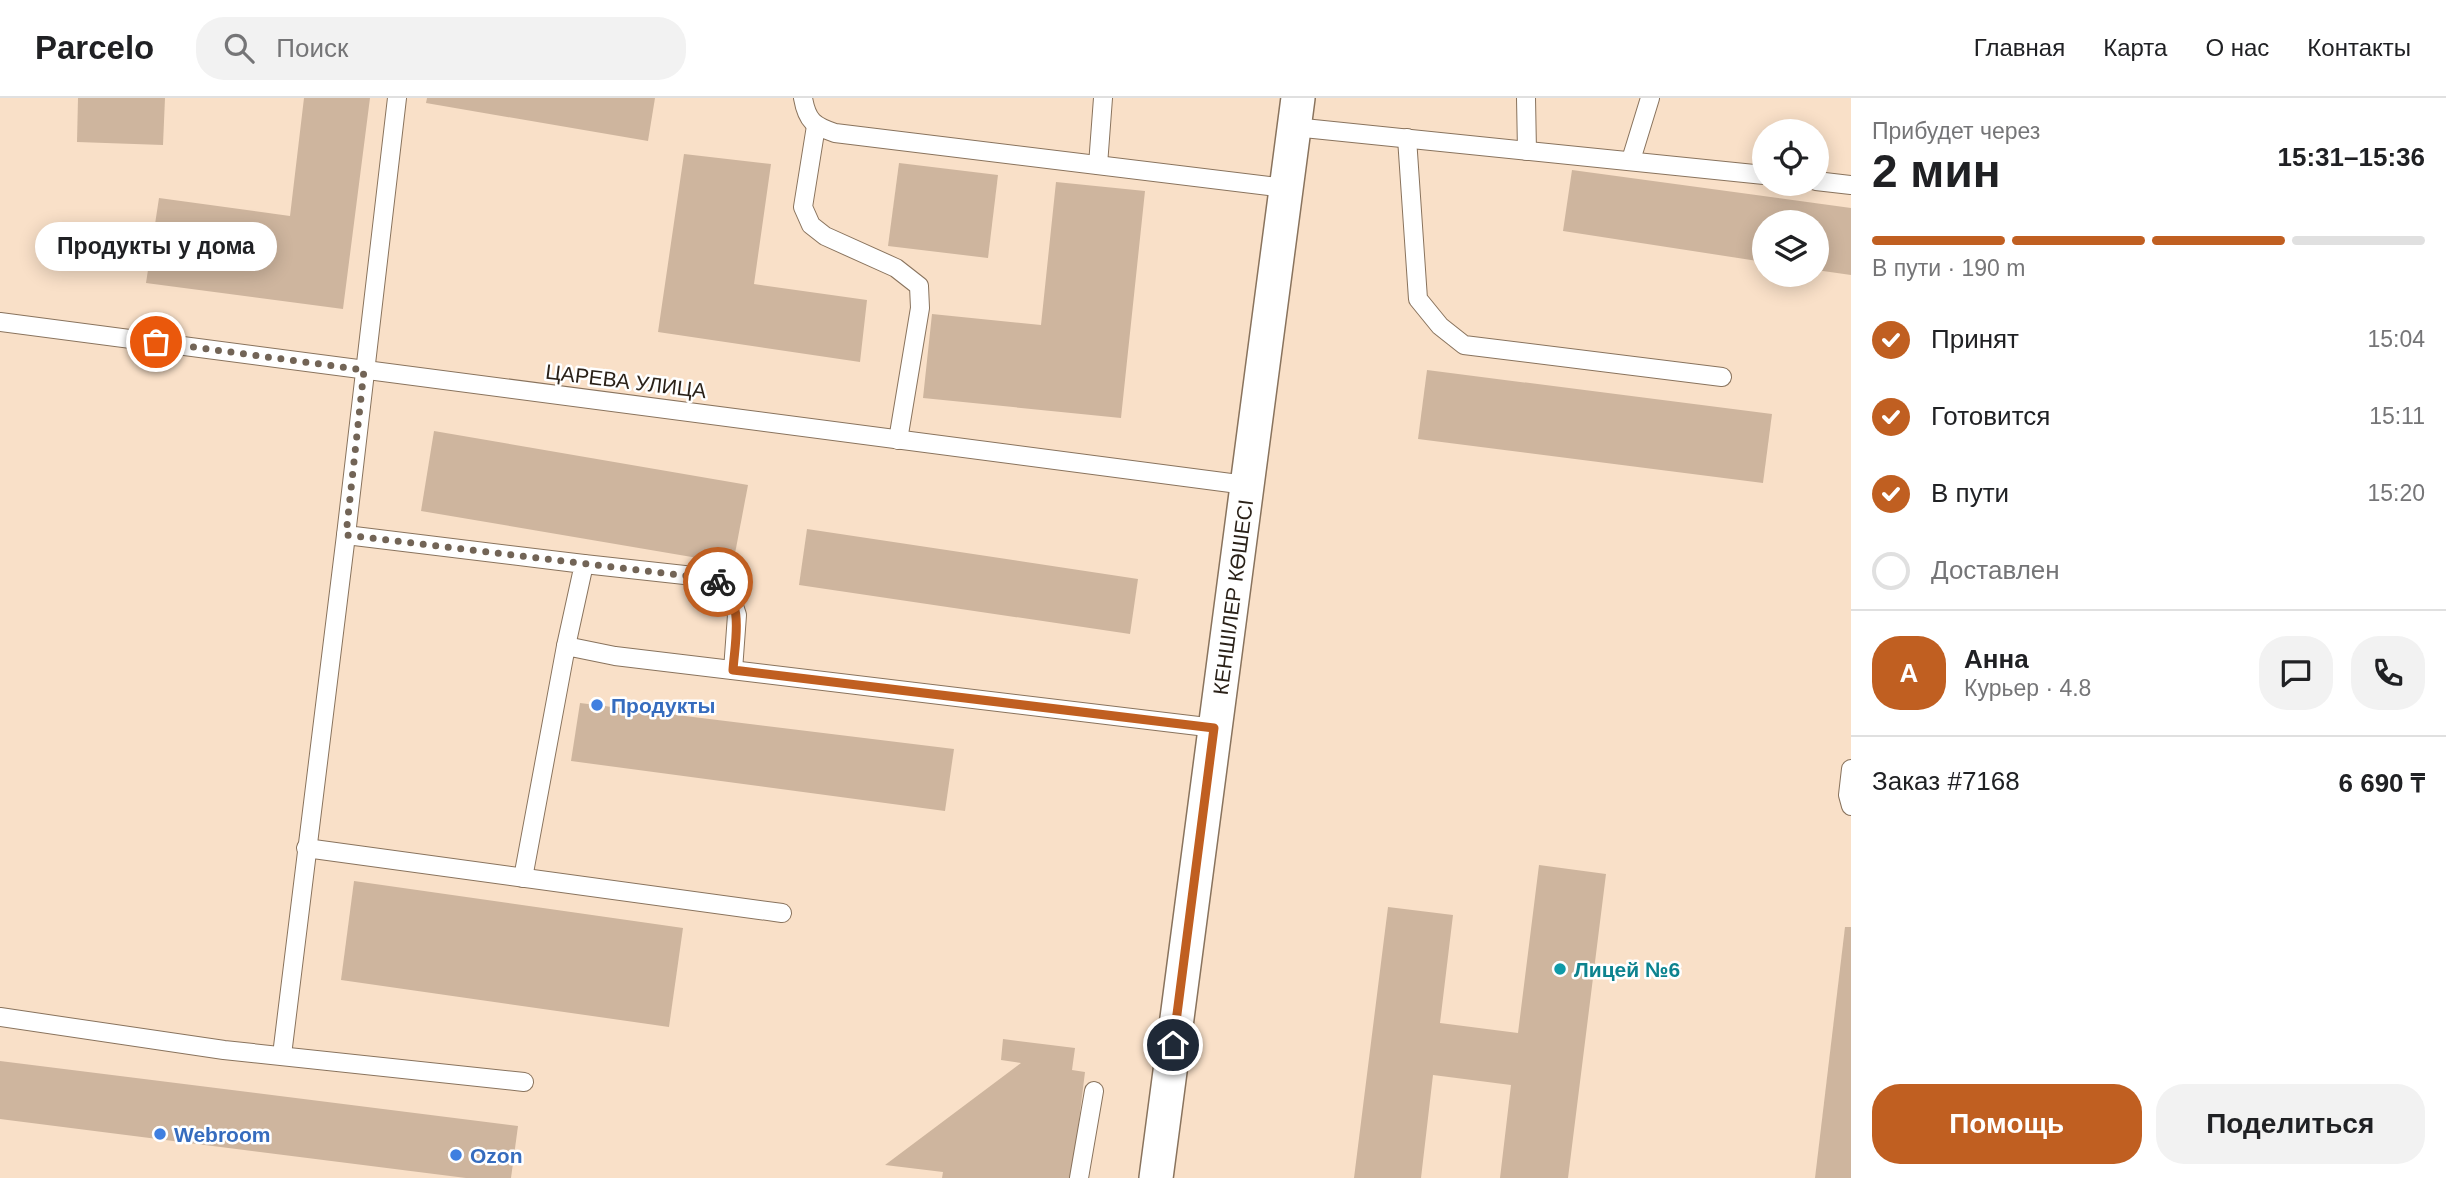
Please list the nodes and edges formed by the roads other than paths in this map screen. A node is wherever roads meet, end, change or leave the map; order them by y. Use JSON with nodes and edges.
{"nodes":[{"id":1,"x":397,"y":98,"type":"edge"},
{"id":2,"x":803,"y":98,"type":"edge"},
{"id":3,"x":1103,"y":98,"type":"edge"},
{"id":4,"x":1527,"y":98,"type":"edge"},
{"id":5,"x":1650,"y":98,"type":"edge"},
{"id":6,"x":1296,"y":112,"type":"edge"},
{"id":7,"x":816,"y":126,"type":"junction"},
{"id":8,"x":1407,"y":138,"type":"junction"},
{"id":9,"x":1527,"y":151,"type":"junction"},
{"id":10,"x":1631,"y":160,"type":"junction"},
{"id":11,"x":1098,"y":165,"type":"junction"},
{"id":12,"x":1752,"y":174,"type":"edge"},
{"id":13,"x":1829,"y":182,"type":"edge"},
{"id":14,"x":1851,"y":185,"type":"edge"},
{"id":15,"x":1285,"y":188,"type":"junction"},
{"id":16,"x":0,"y":322,"type":"edge"},
{"id":17,"x":364,"y":370,"type":"junction"},
{"id":18,"x":1722,"y":377,"type":"dead end"},
{"id":19,"x":898,"y":440,"type":"junction"},
{"id":20,"x":1246,"y":485,"type":"junction"},
{"id":21,"x":346,"y":535,"type":"junction"},
{"id":22,"x":584,"y":564,"type":"junction"},
{"id":23,"x":566,"y":646,"type":"junction"},
{"id":24,"x":733,"y":670,"type":"junction"},
{"id":25,"x":1214,"y":728,"type":"junction"},
{"id":26,"x":1851,"y":769,"type":"edge"},
{"id":27,"x":1851,"y":806,"type":"edge"},
{"id":28,"x":306,"y":848,"type":"junction"},
{"id":29,"x":523,"y":877,"type":"junction"},
{"id":30,"x":782,"y":913,"type":"dead end"},
{"id":31,"x":0,"y":1017,"type":"edge"},
{"id":32,"x":282,"y":1055,"type":"junction"},
{"id":33,"x":524,"y":1082,"type":"dead end"},
{"id":34,"x":1094,"y":1091,"type":"dead end"},
{"id":35,"x":1079,"y":1178,"type":"edge"},
{"id":36,"x":1156,"y":1178,"type":"edge"}],
"edges":[{"from":1,"to":17,"type":"lane"},
{"from":2,"to":7,"type":"lane"},
{"from":3,"to":11,"type":"lane"},
{"from":4,"to":9,"type":"lane"},
{"from":5,"to":10,"type":"lane"},
{"from":6,"to":8,"type":"lane"},
{"from":6,"to":15,"type":"street","name":"КЕНШІЛЕР КӨШЕСІ"},
{"from":7,"to":11,"type":"lane"},
{"from":7,"to":19,"type":"lane"},
{"from":8,"to":9,"type":"lane"},
{"from":8,"to":18,"type":"lane"},
{"from":9,"to":10,"type":"lane"},
{"from":10,"to":12,"type":"lane"},
{"from":11,"to":15,"type":"lane"},
{"from":13,"to":14,"type":"lane"},
{"from":15,"to":20,"type":"street","name":"КЕНШІЛЕР КӨШЕСІ"},
{"from":16,"to":17,"type":"lane","name":"ЦАРЕВА УЛИЦА"},
{"from":17,"to":19,"type":"lane","name":"ЦАРЕВА УЛИЦА"},
{"from":17,"to":21,"type":"lane"},
{"from":19,"to":20,"type":"lane","name":"ЦАРЕВА УЛИЦА"},
{"from":20,"to":25,"type":"street","name":"КЕНШІЛЕР КӨШЕСІ"},
{"from":21,"to":22,"type":"lane"},
{"from":21,"to":28,"type":"lane"},
{"from":22,"to":23,"type":"lane"},
{"from":22,"to":24,"type":"lane"},
{"from":23,"to":24,"type":"lane"},
{"from":23,"to":29,"type":"lane"},
{"from":24,"to":25,"type":"lane"},
{"from":25,"to":36,"type":"street","name":"КЕНШІЛЕР КӨШЕСІ"},
{"from":26,"to":27,"type":"lane"},
{"from":28,"to":29,"type":"lane"},
{"from":28,"to":32,"type":"lane"},
{"from":29,"to":30,"type":"lane"},
{"from":31,"to":32,"type":"lane"},
{"from":32,"to":33,"type":"lane"},
{"from":34,"to":35,"type":"lane"}]}
